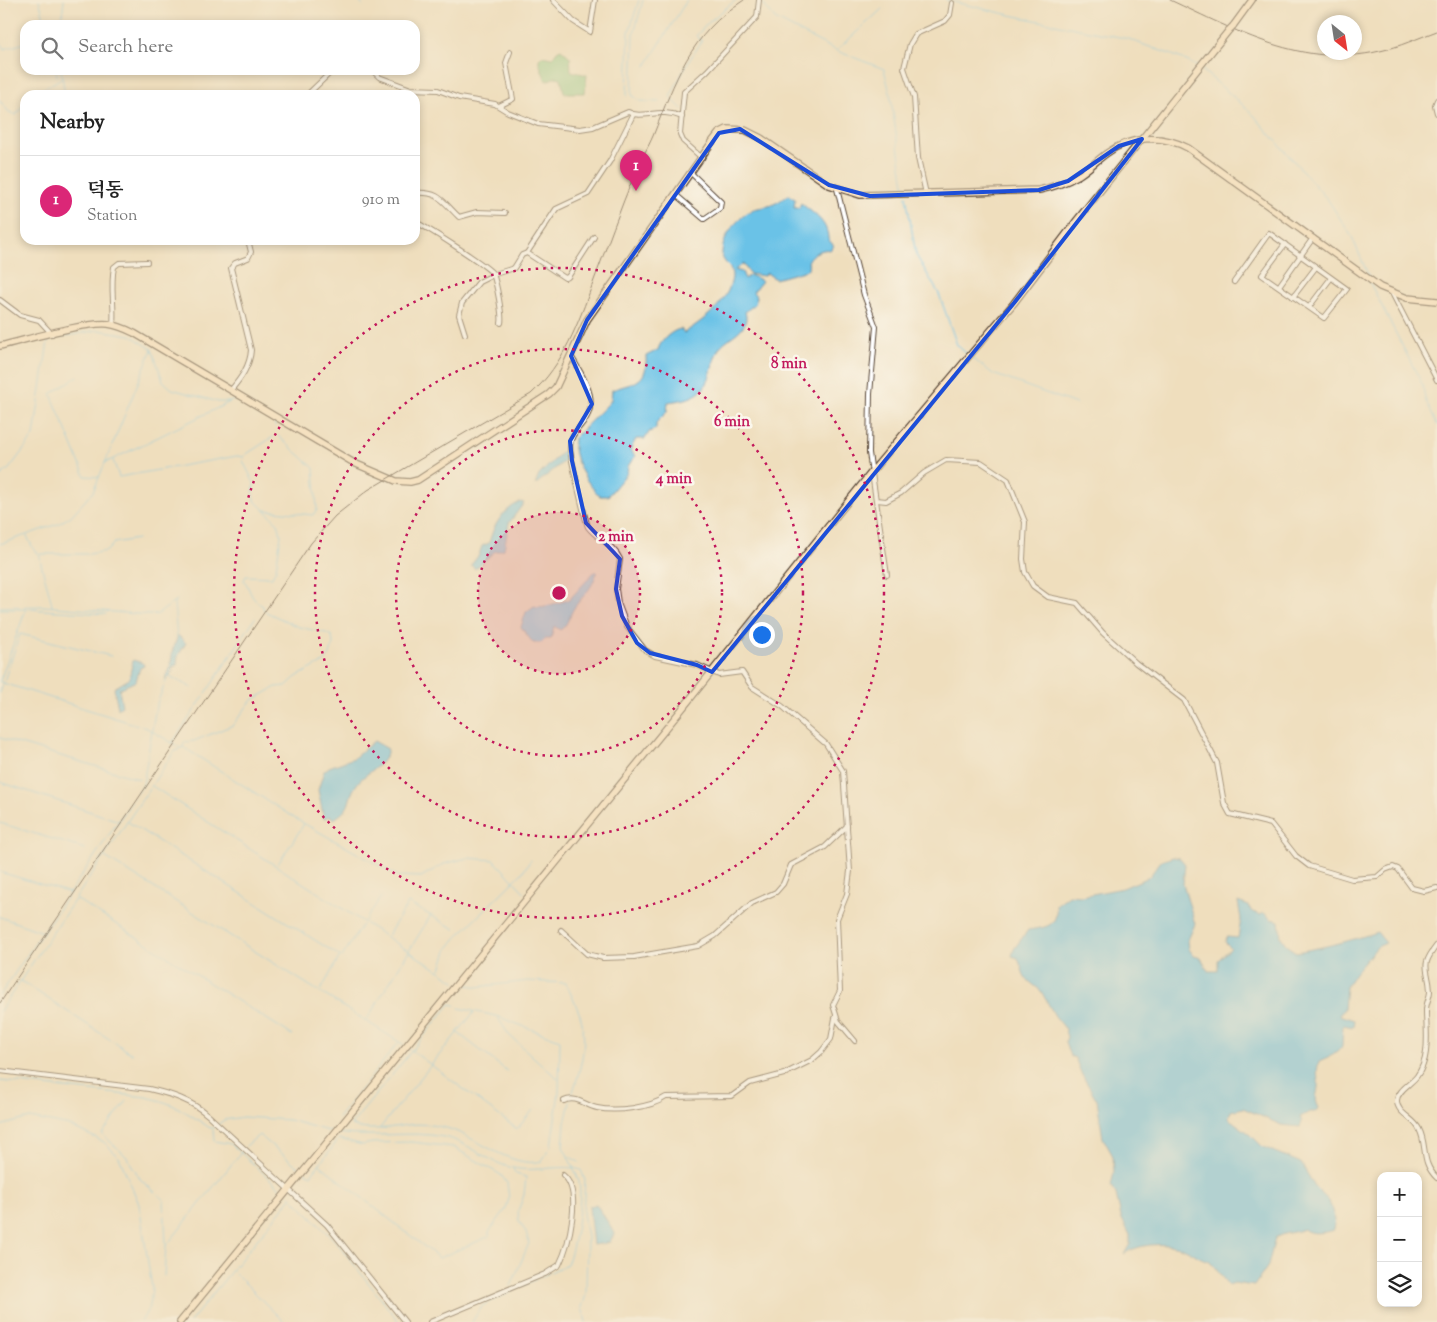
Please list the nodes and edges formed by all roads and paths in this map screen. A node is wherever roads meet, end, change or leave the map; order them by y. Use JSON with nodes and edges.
{"nodes":[{"id":1,"x":553,"y":0,"type":"edge"},
{"id":2,"x":595,"y":0,"type":"edge"},
{"id":3,"x":759,"y":0,"type":"edge"},
{"id":4,"x":1252,"y":0,"type":"edge"},
{"id":5,"x":952,"y":2,"type":"dead end"},
{"id":6,"x":510,"y":52,"type":"dead end"},
{"id":7,"x":328,"y":75,"type":"edge"},
{"id":8,"x":376,"y":75,"type":"edge"},
{"id":9,"x":311,"y":90,"type":"edge"},
{"id":10,"x":411,"y":90,"type":"edge"},
{"id":11,"x":420,"y":90,"type":"edge"},
{"id":12,"x":1437,"y":100,"type":"edge"},
{"id":13,"x":499,"y":106,"type":"junction"},
{"id":14,"x":1437,"y":113,"type":"edge"},
{"id":15,"x":633,"y":115,"type":"junction"},
{"id":16,"x":682,"y":117,"type":"junction"},
{"id":17,"x":1142,"y":139,"type":"junction"},
{"id":18,"x":702,"y":158,"type":"junction"},
{"id":19,"x":691,"y":173,"type":"junction"},
{"id":20,"x":837,"y":189,"type":"junction"},
{"id":21,"x":420,"y":193,"type":"edge"},
{"id":22,"x":926,"y":194,"type":"junction"},
{"id":23,"x":676,"y":195,"type":"junction"},
{"id":24,"x":505,"y":213,"type":"dead end"},
{"id":25,"x":420,"y":224,"type":"edge"},
{"id":26,"x":594,"y":237,"type":"dead end"},
{"id":27,"x":1313,"y":238,"type":"junction"},
{"id":28,"x":1285,"y":244,"type":"junction"},
{"id":29,"x":249,"y":245,"type":"edge"},
{"id":30,"x":527,"y":253,"type":"junction"},
{"id":31,"x":1300,"y":256,"type":"junction"},
{"id":32,"x":147,"y":262,"type":"dead end"},
{"id":33,"x":1316,"y":267,"type":"junction"},
{"id":34,"x":493,"y":275,"type":"junction"},
{"id":35,"x":1331,"y":278,"type":"junction"},
{"id":36,"x":1234,"y":282,"type":"dead end"},
{"id":37,"x":1279,"y":286,"type":"junction"},
{"id":38,"x":1392,"y":293,"type":"junction"},
{"id":39,"x":1294,"y":297,"type":"junction"},
{"id":40,"x":0,"y":300,"type":"edge"},
{"id":41,"x":1437,"y":301,"type":"edge"},
{"id":42,"x":1308,"y":308,"type":"junction"},
{"id":43,"x":501,"y":323,"type":"dead end"},
{"id":44,"x":113,"y":325,"type":"junction"},
{"id":45,"x":52,"y":334,"type":"junction"},
{"id":46,"x":465,"y":334,"type":"dead end"},
{"id":47,"x":0,"y":346,"type":"edge"},
{"id":48,"x":571,"y":356,"type":"junction"},
{"id":49,"x":1437,"y":380,"type":"edge"},
{"id":50,"x":231,"y":390,"type":"junction"},
{"id":51,"x":871,"y":473,"type":"junction"},
{"id":52,"x":877,"y":500,"type":"junction"},
{"id":53,"x":887,"y":576,"type":"dead end"},
{"id":54,"x":712,"y":672,"type":"junction"},
{"id":55,"x":847,"y":826,"type":"junction"},
{"id":56,"x":1437,"y":888,"type":"edge"},
{"id":57,"x":561,"y":930,"type":"dead end"},
{"id":58,"x":1437,"y":945,"type":"edge"},
{"id":59,"x":836,"y":1016,"type":"junction"},
{"id":60,"x":855,"y":1041,"type":"dead end"},
{"id":61,"x":0,"y":1071,"type":"edge"},
{"id":62,"x":564,"y":1101,"type":"dead end"},
{"id":63,"x":563,"y":1175,"type":"dead end"},
{"id":64,"x":1437,"y":1178,"type":"edge"},
{"id":65,"x":289,"y":1189,"type":"junction"},
{"id":66,"x":180,"y":1322,"type":"edge"},
{"id":67,"x":405,"y":1322,"type":"edge"},
{"id":68,"x":430,"y":1322,"type":"edge"}],
"edges":[{"from":1,"to":2,"type":"street"},
{"from":3,"to":16,"type":"street"},
{"from":4,"to":17,"type":"main road"},
{"from":5,"to":22,"type":"street"},
{"from":6,"to":13,"type":"street"},
{"from":7,"to":9,"type":"street"},
{"from":8,"to":10,"type":"street"},
{"from":11,"to":13,"type":"street"},
{"from":12,"to":14,"type":"street"},
{"from":13,"to":15,"type":"street"},
{"from":15,"to":16,"type":"street"},
{"from":15,"to":30,"type":"street"},
{"from":16,"to":18,"type":"street"},
{"from":17,"to":22,"type":"main road"},
{"from":17,"to":27,"type":"main road"},
{"from":17,"to":51,"type":"main road"},
{"from":18,"to":19,"type":"main road"},
{"from":18,"to":20,"type":"main road"},
{"from":19,"to":23,"type":"main road"},
{"from":19,"to":23,"type":"street"},
{"from":20,"to":22,"type":"main road"},
{"from":20,"to":51,"type":"street"},
{"from":21,"to":24,"type":"street"},
{"from":23,"to":48,"type":"main road"},
{"from":25,"to":34,"type":"street"},
{"from":26,"to":30,"type":"street"},
{"from":27,"to":31,"type":"street"},
{"from":27,"to":38,"type":"main road"},
{"from":28,"to":31,"type":"street"},
{"from":28,"to":36,"type":"street"},
{"from":28,"to":37,"type":"street"},
{"from":29,"to":50,"type":"street"},
{"from":30,"to":34,"type":"street"},
{"from":31,"to":33,"type":"street"},
{"from":31,"to":37,"type":"street"},
{"from":32,"to":44,"type":"street"},
{"from":33,"to":35,"type":"street"},
{"from":33,"to":39,"type":"street"},
{"from":34,"to":43,"type":"street"},
{"from":34,"to":46,"type":"street"},
{"from":35,"to":42,"type":"street"},
{"from":35,"to":42,"type":"street"},
{"from":37,"to":39,"type":"street"},
{"from":38,"to":41,"type":"main road"},
{"from":38,"to":49,"type":"street"},
{"from":39,"to":42,"type":"street"},
{"from":40,"to":45,"type":"street"},
{"from":44,"to":45,"type":"main road"},
{"from":44,"to":50,"type":"main road"},
{"from":45,"to":47,"type":"main road"},
{"from":48,"to":50,"type":"main road"},
{"from":48,"to":54,"type":"street"},
{"from":51,"to":52,"type":"street"},
{"from":51,"to":54,"type":"main road"},
{"from":52,"to":53,"type":"street"},
{"from":52,"to":56,"type":"street"},
{"from":54,"to":55,"type":"street"},
{"from":54,"to":65,"type":"main road"},
{"from":55,"to":57,"type":"street"},
{"from":55,"to":59,"type":"street"},
{"from":58,"to":64,"type":"street"},
{"from":59,"to":60,"type":"street"},
{"from":59,"to":62,"type":"street"},
{"from":61,"to":65,"type":"street"},
{"from":63,"to":68,"type":"street"},
{"from":65,"to":66,"type":"main road"},
{"from":65,"to":67,"type":"street"}]}
